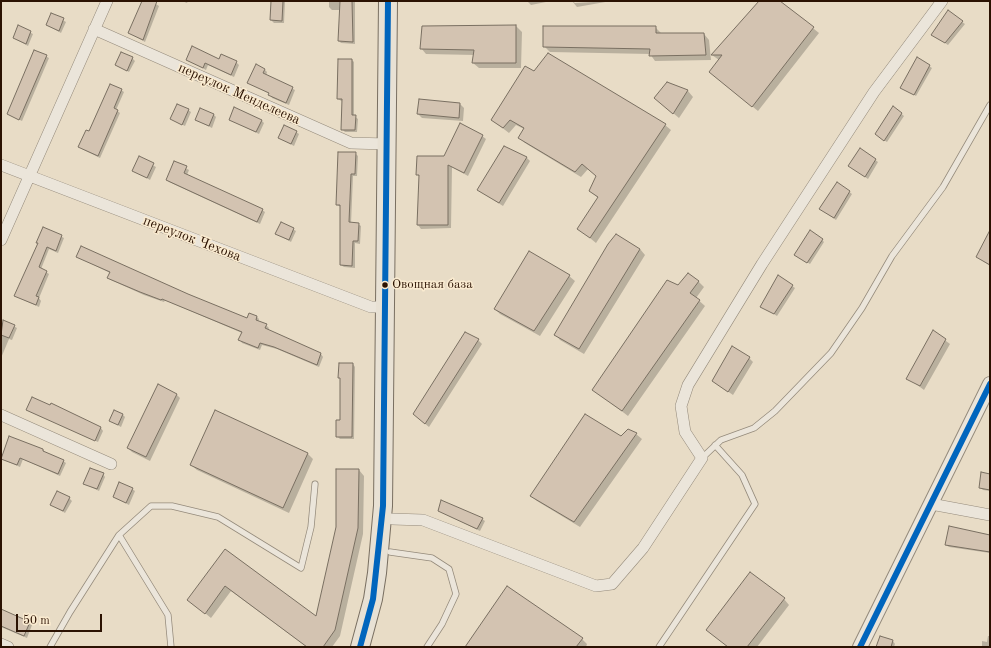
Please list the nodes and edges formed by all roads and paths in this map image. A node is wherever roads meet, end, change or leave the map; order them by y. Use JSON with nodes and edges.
{"nodes":[{"id":1,"x":107,"y":1,"type":"edge"},
{"id":2,"x":388,"y":1,"type":"edge"},
{"id":3,"x":397,"y":1,"type":"edge"},
{"id":4,"x":942,"y":1,"type":"edge"},
{"id":5,"x":94,"y":29,"type":"junction"},
{"id":6,"x":990,"y":105,"type":"edge"},
{"id":7,"x":392,"y":144,"type":"junction"},
{"id":8,"x":1,"y":165,"type":"edge"},
{"id":9,"x":29,"y":176,"type":"junction"},
{"id":10,"x":1,"y":240,"type":"edge"},
{"id":11,"x":389,"y":307,"type":"junction"},
{"id":12,"x":990,"y":384,"type":"edge"},
{"id":13,"x":1,"y":415,"type":"edge"},
{"id":14,"x":715,"y":446,"type":"junction"},
{"id":15,"x":702,"y":458,"type":"junction"},
{"id":16,"x":112,"y":464,"type":"dead end"},
{"id":17,"x":315,"y":484,"type":"dead end"},
{"id":18,"x":931,"y":504,"type":"junction"},
{"id":19,"x":990,"y":516,"type":"edge"},
{"id":20,"x":387,"y":519,"type":"junction"},
{"id":21,"x":119,"y":535,"type":"junction"},
{"id":22,"x":390,"y":552,"type":"junction"},
{"id":23,"x":1,"y":644,"type":"edge"},
{"id":24,"x":8,"y":647,"type":"edge"},
{"id":25,"x":50,"y":647,"type":"edge"},
{"id":26,"x":171,"y":647,"type":"edge"},
{"id":27,"x":360,"y":647,"type":"edge"},
{"id":28,"x":371,"y":647,"type":"edge"},
{"id":29,"x":427,"y":647,"type":"edge"},
{"id":30,"x":659,"y":647,"type":"edge"},
{"id":31,"x":860,"y":647,"type":"edge"}],
"edges":[{"from":1,"to":5,"type":"street"},
{"from":2,"to":7,"type":"main road"},
{"from":3,"to":7,"type":"main road"},
{"from":4,"to":15,"type":"street"},
{"from":5,"to":7,"type":"street","name":"переулок Менделеева"},
{"from":5,"to":9,"type":"street"},
{"from":6,"to":14,"type":"lane"},
{"from":7,"to":11,"type":"main road"},
{"from":8,"to":9,"type":"street","name":"переулок Чехова"},
{"from":9,"to":10,"type":"street"},
{"from":9,"to":11,"type":"street","name":"переулок Чехова"},
{"from":11,"to":20,"type":"main road"},
{"from":12,"to":18,"type":"street"},
{"from":13,"to":16,"type":"street"},
{"from":14,"to":15,"type":"lane"},
{"from":14,"to":30,"type":"lane"},
{"from":15,"to":20,"type":"street"},
{"from":17,"to":21,"type":"lane"},
{"from":18,"to":19,"type":"street"},
{"from":18,"to":31,"type":"street"},
{"from":20,"to":22,"type":"main road"},
{"from":20,"to":27,"type":"main road"},
{"from":21,"to":25,"type":"lane"},
{"from":21,"to":26,"type":"lane"},
{"from":22,"to":28,"type":"main road"},
{"from":22,"to":29,"type":"lane"},
{"from":23,"to":24,"type":"street"}]}
